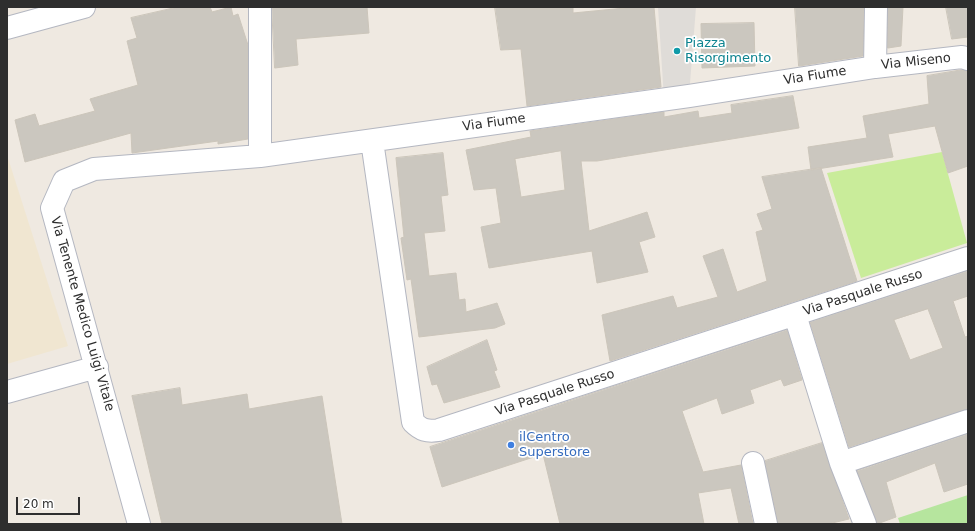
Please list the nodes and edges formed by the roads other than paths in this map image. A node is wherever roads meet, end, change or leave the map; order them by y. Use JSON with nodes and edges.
{"nodes":[{"id":1,"x":84,"y":7,"type":"edge"},
{"id":2,"x":260,"y":7,"type":"edge"},
{"id":3,"x":876,"y":7,"type":"edge"},
{"id":4,"x":7,"y":28,"type":"edge"},
{"id":5,"x":968,"y":59,"type":"edge"},
{"id":6,"x":875,"y":67,"type":"junction"},
{"id":7,"x":372,"y":141,"type":"junction"},
{"id":8,"x":260,"y":156,"type":"junction"},
{"id":9,"x":968,"y":258,"type":"edge"},
{"id":10,"x":795,"y":315,"type":"junction"},
{"id":11,"x":97,"y":367,"type":"junction"},
{"id":12,"x":7,"y":392,"type":"edge"},
{"id":13,"x":968,"y":421,"type":"edge"},
{"id":14,"x":753,"y":463,"type":"dead end"},
{"id":15,"x":841,"y":464,"type":"junction"},
{"id":16,"x":139,"y":524,"type":"edge"},
{"id":17,"x":766,"y":524,"type":"edge"},
{"id":18,"x":864,"y":524,"type":"edge"}],
"edges":[{"from":1,"to":4,"type":"street"},
{"from":2,"to":8,"type":"street"},
{"from":3,"to":6,"type":"street","name":"Via Miseno"},
{"from":5,"to":6,"type":"street","name":"Via Miseno"},
{"from":6,"to":7,"type":"street","name":"Via Fiume"},
{"from":7,"to":8,"type":"street","name":"Via Fiume"},
{"from":7,"to":10,"type":"street","name":"Via Pasquale Russo"},
{"from":8,"to":11,"type":"street","name":"Via Tenente Medico Luigi Vitale"},
{"from":9,"to":10,"type":"street","name":"Via Pasquale Russo"},
{"from":10,"to":15,"type":"street"},
{"from":11,"to":12,"type":"street"},
{"from":11,"to":16,"type":"street","name":"Via Tenente Medico Luigi Vitale"},
{"from":13,"to":15,"type":"street"},
{"from":14,"to":17,"type":"street"},
{"from":15,"to":18,"type":"street"}]}
